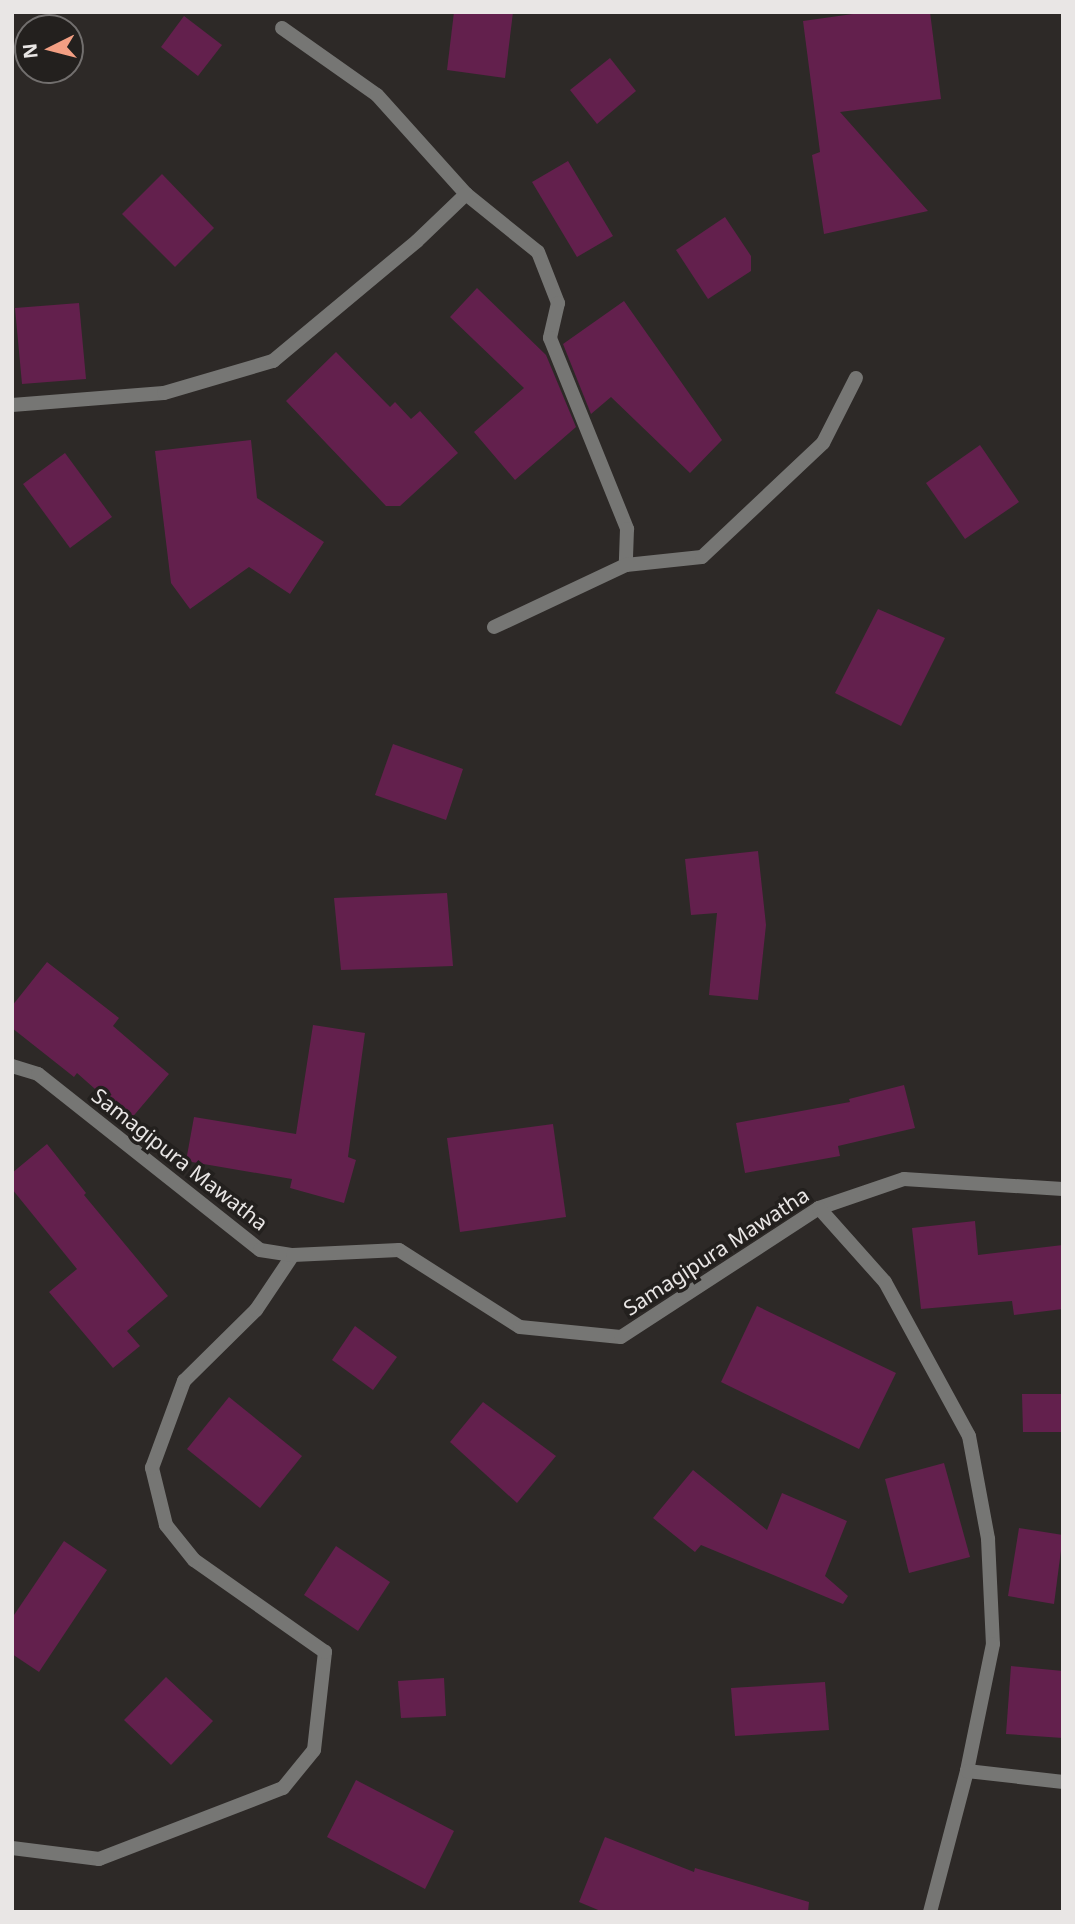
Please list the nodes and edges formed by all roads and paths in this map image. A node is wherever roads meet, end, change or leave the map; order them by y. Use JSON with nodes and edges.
{"nodes":[{"id":1,"x":282,"y":28,"type":"dead end"},
{"id":2,"x":466,"y":194,"type":"junction"},
{"id":3,"x":856,"y":378,"type":"dead end"},
{"id":4,"x":12,"y":405,"type":"edge"},
{"id":5,"x":626,"y":565,"type":"junction"},
{"id":6,"x":495,"y":627,"type":"dead end"},
{"id":7,"x":12,"y":1066,"type":"edge"},
{"id":8,"x":1063,"y":1189,"type":"edge"},
{"id":9,"x":819,"y":1208,"type":"junction"},
{"id":10,"x":293,"y":1255,"type":"junction"},
{"id":11,"x":967,"y":1771,"type":"junction"},
{"id":12,"x":1063,"y":1782,"type":"edge"},
{"id":13,"x":12,"y":1848,"type":"edge"},
{"id":14,"x":930,"y":1912,"type":"edge"}],
"edges":[{"from":1,"to":2,"type":"street"},
{"from":2,"to":4,"type":"street"},
{"from":2,"to":5,"type":"street"},
{"from":3,"to":5,"type":"street"},
{"from":5,"to":6,"type":"street"},
{"from":7,"to":10,"type":"street","name":"Samagipura Mawatha"},
{"from":8,"to":9,"type":"street","name":"Samagipura Mawatha"},
{"from":9,"to":10,"type":"street","name":"Samagipura Mawatha"},
{"from":9,"to":11,"type":"street"},
{"from":10,"to":13,"type":"street"},
{"from":11,"to":12,"type":"street"},
{"from":11,"to":14,"type":"street"}]}
